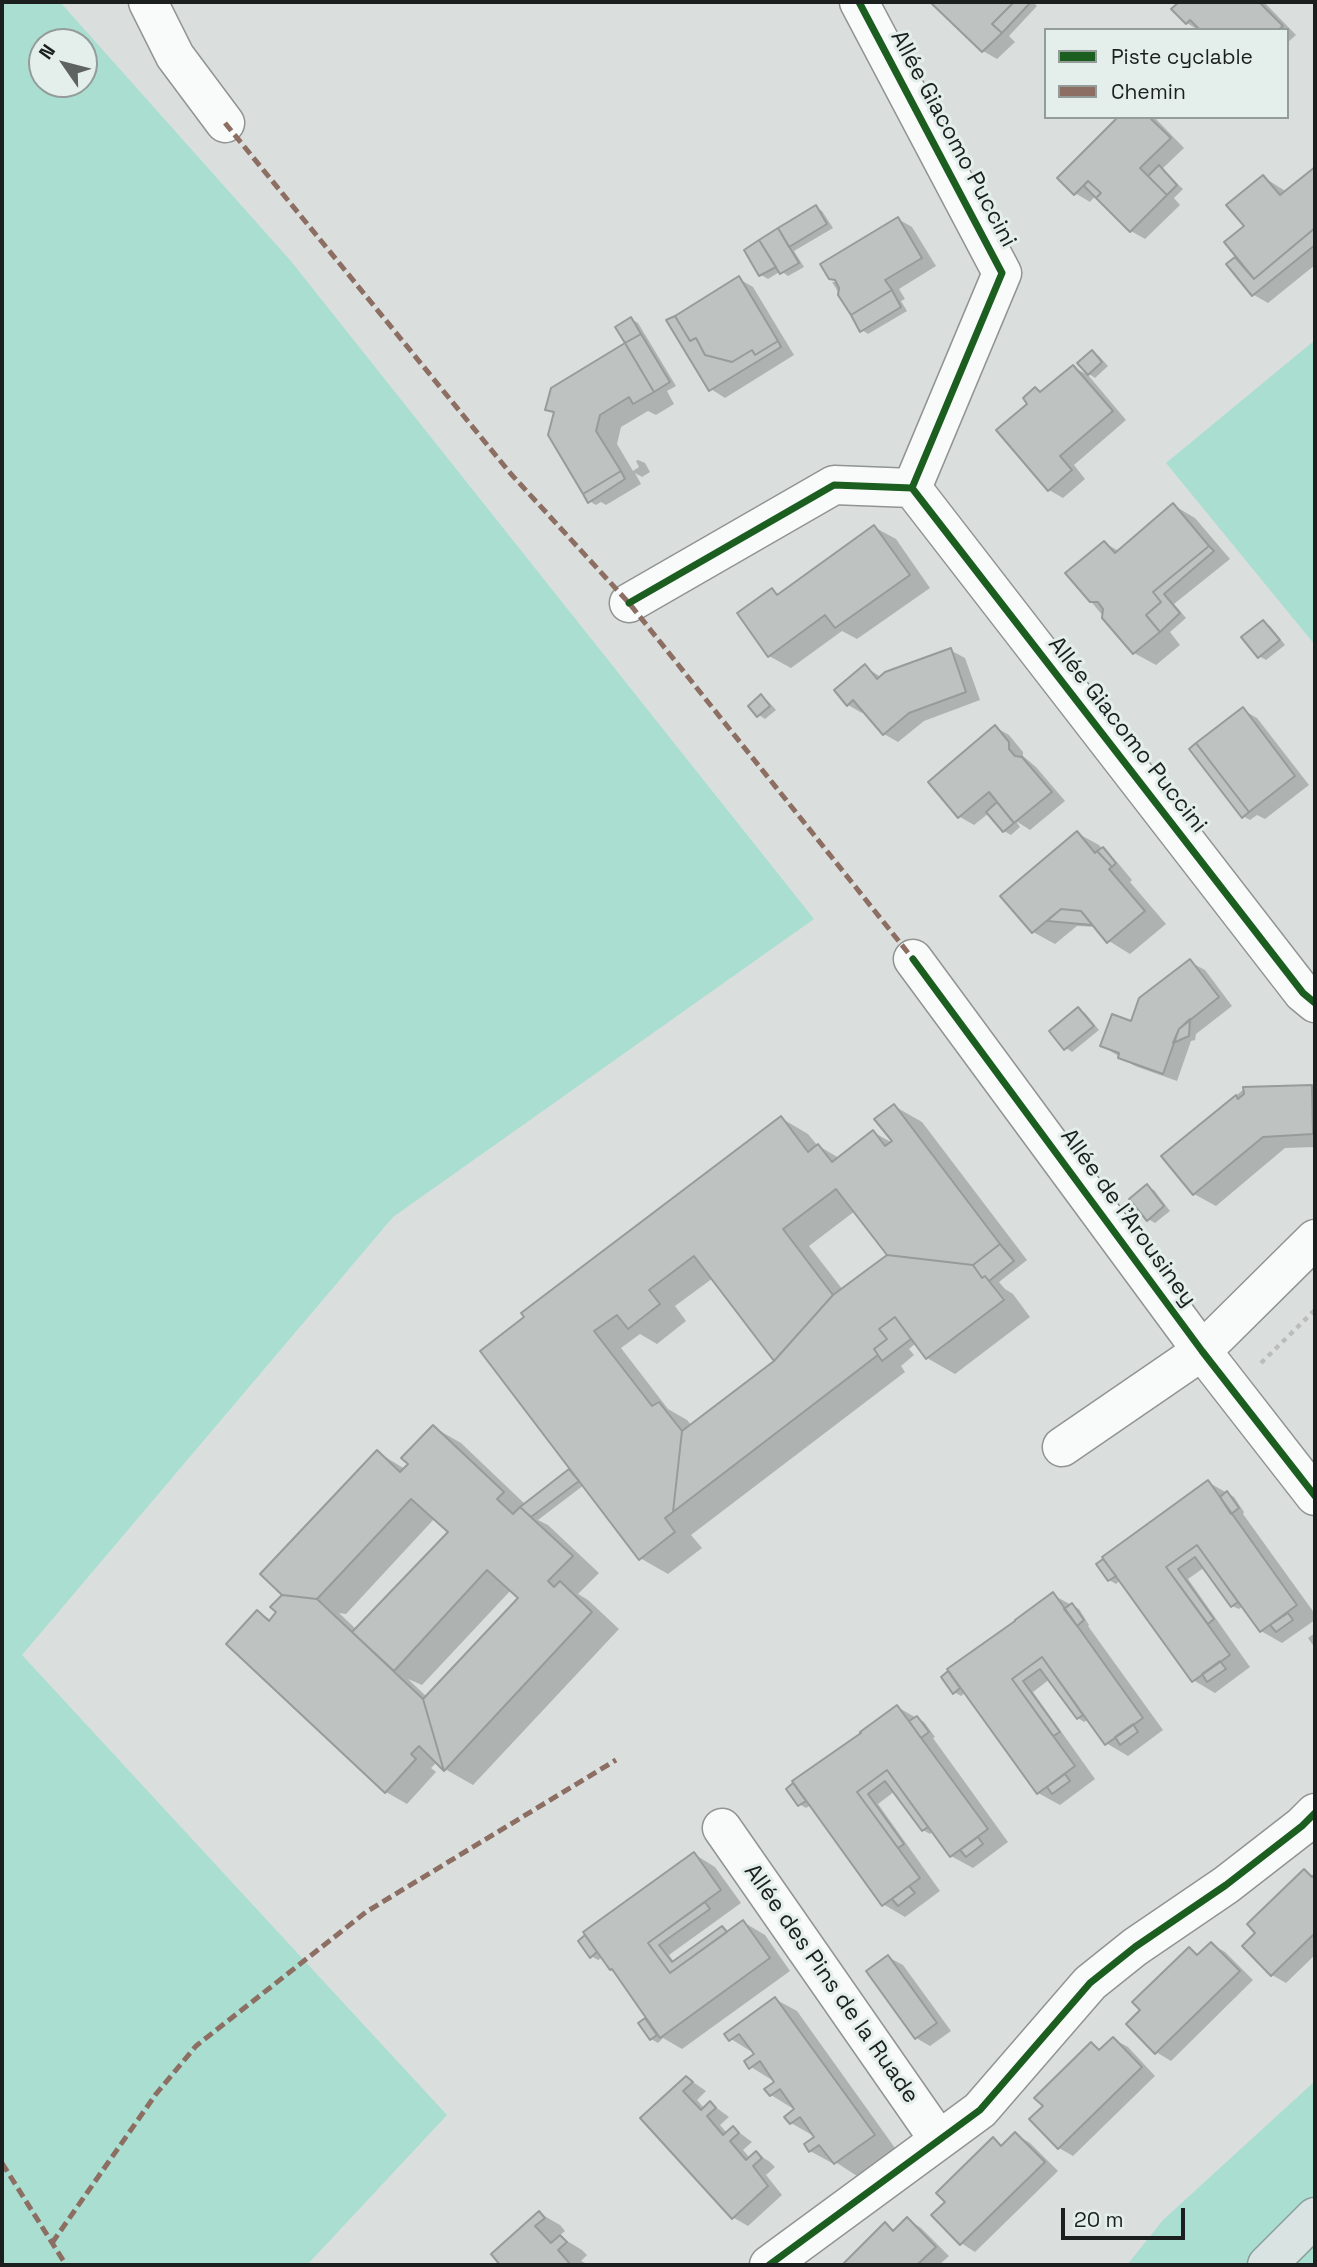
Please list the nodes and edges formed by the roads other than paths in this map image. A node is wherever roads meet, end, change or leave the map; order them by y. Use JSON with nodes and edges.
{"nodes":[{"id":1,"x":148,"y":2,"type":"edge"},
{"id":2,"x":859,"y":2,"type":"edge"},
{"id":3,"x":225,"y":123,"type":"dead end"},
{"id":4,"x":912,"y":488,"type":"junction"},
{"id":5,"x":629,"y":603,"type":"dead end"},
{"id":6,"x":913,"y":959,"type":"dead end"},
{"id":7,"x":1315,"y":1003,"type":"edge"},
{"id":8,"x":1315,"y":1239,"type":"edge"},
{"id":9,"x":1202,"y":1351,"type":"junction"},
{"id":10,"x":1062,"y":1447,"type":"dead end"},
{"id":11,"x":1315,"y":1496,"type":"edge"},
{"id":12,"x":1315,"y":1813,"type":"edge"},
{"id":13,"x":722,"y":1828,"type":"dead end"},
{"id":14,"x":939,"y":2140,"type":"junction"},
{"id":15,"x":1315,"y":2217,"type":"edge"},
{"id":16,"x":769,"y":2265,"type":"edge"},
{"id":17,"x":1267,"y":2265,"type":"edge"}],
"edges":[{"from":1,"to":3,"type":"street"},
{"from":2,"to":4,"type":"street","name":"Allée Giacomo Puccini"},
{"from":4,"to":5,"type":"street"},
{"from":4,"to":7,"type":"street","name":"Allée Giacomo Puccini"},
{"from":6,"to":9,"type":"street","name":"Allée de l'Arousiney"},
{"from":8,"to":9,"type":"street"},
{"from":9,"to":10,"type":"street"},
{"from":9,"to":11,"type":"street","name":"Allée de l'Arousiney"},
{"from":12,"to":14,"type":"street"},
{"from":13,"to":14,"type":"street","name":"Allée des Pins de la Ruade"},
{"from":14,"to":16,"type":"street"},
{"from":15,"to":17,"type":"main road"}]}
